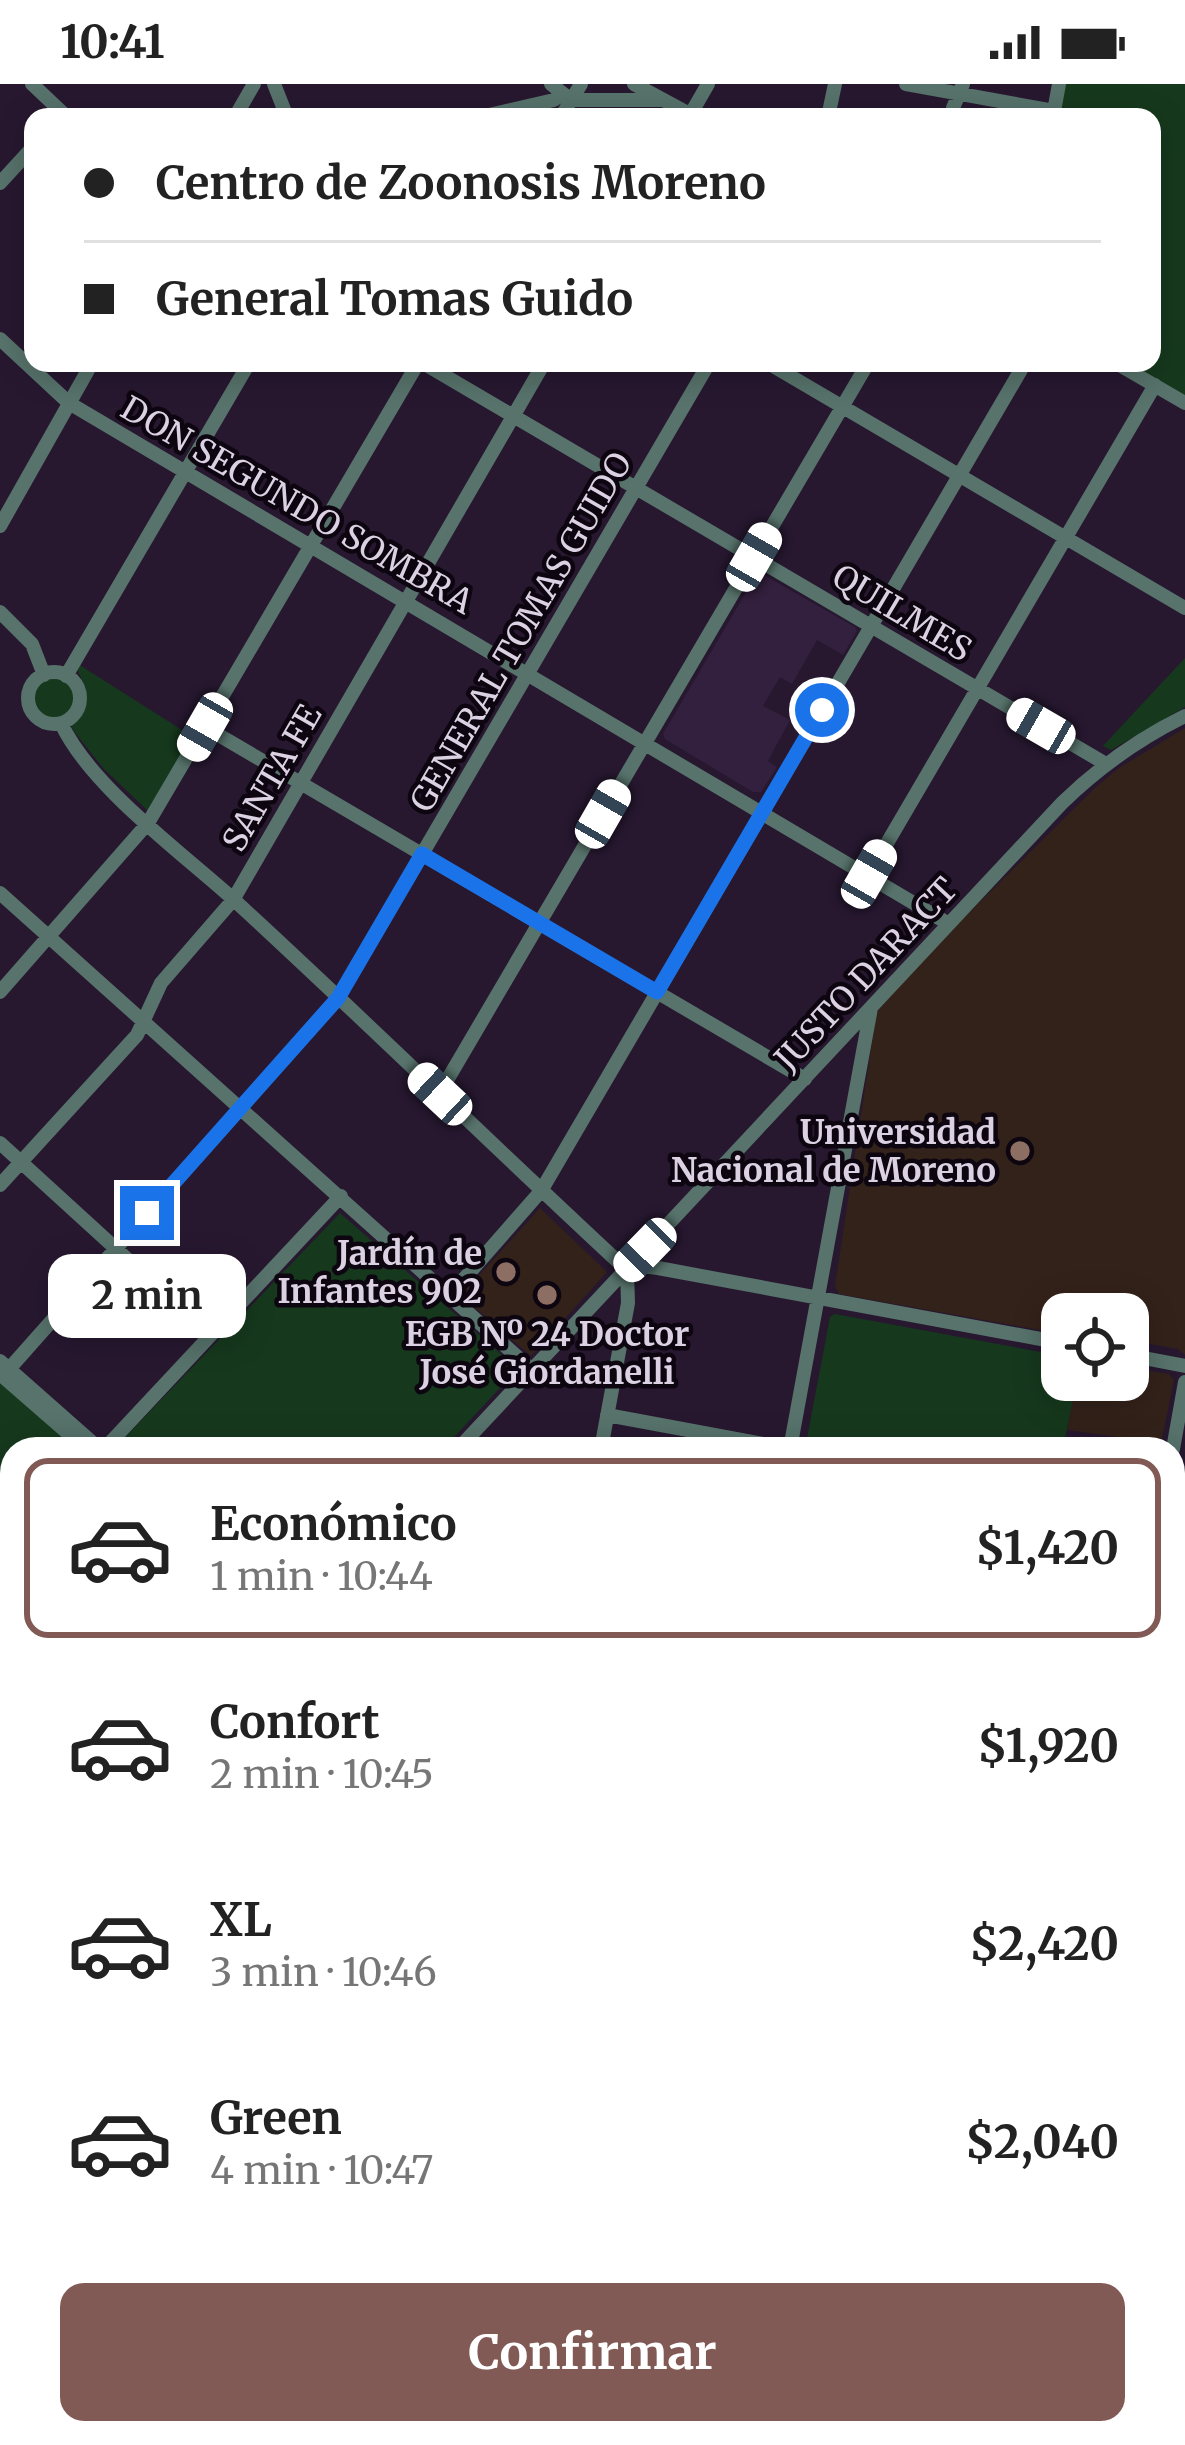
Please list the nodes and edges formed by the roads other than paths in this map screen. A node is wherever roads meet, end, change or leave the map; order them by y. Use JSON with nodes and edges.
{"nodes":[{"id":1,"x":32,"y":84,"type":"edge"},
{"id":2,"x":581,"y":84,"type":"edge"},
{"id":3,"x":634,"y":84,"type":"edge"},
{"id":4,"x":906,"y":84,"type":"edge"},
{"id":5,"x":961,"y":89,"type":"edge"},
{"id":6,"x":562,"y":93,"type":"edge"},
{"id":7,"x":663,"y":100,"type":"junction"},
{"id":8,"x":56,"y":108,"type":"edge"},
{"id":9,"x":519,"y":108,"type":"edge"},
{"id":10,"x":677,"y":108,"type":"edge"},
{"id":11,"x":1031,"y":108,"type":"edge"},
{"id":12,"x":24,"y":157,"type":"edge"},
{"id":13,"x":0,"y":183,"type":"edge"},
{"id":14,"x":0,"y":339,"type":"edge"},
{"id":15,"x":24,"y":361,"type":"edge"},
{"id":16,"x":36,"y":372,"type":"edge"},
{"id":17,"x":87,"y":372,"type":"edge"},
{"id":18,"x":244,"y":372,"type":"edge"},
{"id":19,"x":415,"y":372,"type":"edge"},
{"id":20,"x":436,"y":372,"type":"edge"},
{"id":21,"x":539,"y":372,"type":"edge"},
{"id":22,"x":705,"y":372,"type":"edge"},
{"id":23,"x":783,"y":372,"type":"edge"},
{"id":24,"x":863,"y":372,"type":"edge"},
{"id":25,"x":1020,"y":372,"type":"edge"},
{"id":26,"x":1131,"y":372,"type":"edge"},
{"id":27,"x":1155,"y":386,"type":"junction"},
{"id":28,"x":69,"y":403,"type":"junction"},
{"id":29,"x":1185,"y":404,"type":"edge"},
{"id":30,"x":842,"y":406,"type":"junction"},
{"id":31,"x":514,"y":415,"type":"junction"},
{"id":32,"x":186,"y":470,"type":"junction"},
{"id":33,"x":959,"y":476,"type":"junction"},
{"id":34,"x":636,"y":488,"type":"junction"},
{"id":35,"x":0,"y":526,"type":"edge"},
{"id":36,"x":1065,"y":538,"type":"junction"},
{"id":37,"x":311,"y":546,"type":"junction"},
{"id":38,"x":754,"y":557,"type":"junction"},
{"id":39,"x":405,"y":601,"type":"junction"},
{"id":40,"x":1185,"y":608,"type":"edge"},
{"id":41,"x":0,"y":612,"type":"edge"},
{"id":42,"x":871,"y":626,"type":"junction"},
{"id":43,"x":528,"y":672,"type":"junction"},
{"id":44,"x":44,"y":675,"type":"junction"},
{"id":45,"x":66,"y":676,"type":"junction"},
{"id":46,"x":977,"y":689,"type":"junction"},
{"id":47,"x":1185,"y":716,"type":"edge"},
{"id":48,"x":61,"y":723,"type":"junction"},
{"id":49,"x":205,"y":727,"type":"junction"},
{"id":50,"x":646,"y":742,"type":"junction"},
{"id":51,"x":1106,"y":764,"type":"junction"},
{"id":52,"x":300,"y":782,"type":"junction"},
{"id":53,"x":763,"y":811,"type":"junction"},
{"id":54,"x":148,"y":824,"type":"junction"},
{"id":55,"x":422,"y":854,"type":"junction"},
{"id":56,"x":869,"y":874,"type":"junction"},
{"id":57,"x":0,"y":893,"type":"edge"},
{"id":58,"x":233,"y":900,"type":"junction"},
{"id":59,"x":539,"y":923,"type":"junction"},
{"id":60,"x":950,"y":924,"type":"junction"},
{"id":61,"x":48,"y":938,"type":"junction"},
{"id":62,"x":0,"y":992,"type":"edge"},
{"id":63,"x":657,"y":992,"type":"junction"},
{"id":64,"x":338,"y":998,"type":"junction"},
{"id":65,"x":871,"y":1008,"type":"junction"},
{"id":66,"x":143,"y":1023,"type":"junction"},
{"id":67,"x":805,"y":1079,"type":"junction"},
{"id":68,"x":440,"y":1094,"type":"junction"},
{"id":69,"x":239,"y":1108,"type":"junction"},
{"id":70,"x":0,"y":1143,"type":"edge"},
{"id":71,"x":21,"y":1162,"type":"junction"},
{"id":72,"x":0,"y":1185,"type":"edge"},
{"id":73,"x":541,"y":1191,"type":"junction"},
{"id":74,"x":341,"y":1196,"type":"junction"},
{"id":75,"x":116,"y":1248,"type":"junction"},
{"id":76,"x":627,"y":1270,"type":"junction"},
{"id":77,"x":449,"y":1296,"type":"junction"},
{"id":78,"x":817,"y":1298,"type":"junction"},
{"id":79,"x":217,"y":1328,"type":"junction"},
{"id":80,"x":1041,"y":1339,"type":"edge"},
{"id":81,"x":1149,"y":1359,"type":"edge"},
{"id":82,"x":1185,"y":1366,"type":"edge"},
{"id":83,"x":3,"y":1368,"type":"edge"},
{"id":84,"x":532,"y":1370,"type":"junction"},
{"id":85,"x":1185,"y":1382,"type":"edge"},
{"id":86,"x":607,"y":1414,"type":"junction"},
{"id":87,"x":80,"y":1437,"type":"edge"},
{"id":88,"x":115,"y":1437,"type":"edge"},
{"id":89,"x":469,"y":1437,"type":"edge"},
{"id":90,"x":603,"y":1437,"type":"edge"},
{"id":91,"x":727,"y":1437,"type":"edge"},
{"id":92,"x":792,"y":1437,"type":"edge"},
{"id":93,"x":1175,"y":1437,"type":"edge"}],
"edges":[{"from":1,"to":8,"type":"street"},
{"from":2,"to":6,"type":"street"},
{"from":3,"to":7,"type":"street"},
{"from":4,"to":5,"type":"street"},
{"from":5,"to":11,"type":"street"},
{"from":6,"to":7,"type":"street"},
{"from":6,"to":9,"type":"street"},
{"from":7,"to":10,"type":"street"},
{"from":12,"to":13,"type":"street"},
{"from":14,"to":15,"type":"street","name":"DON SEGUNDO SOMBRA"},
{"from":16,"to":28,"type":"street","name":"DON SEGUNDO SOMBRA"},
{"from":17,"to":28,"type":"street"},
{"from":18,"to":32,"type":"street"},
{"from":19,"to":37,"type":"street"},
{"from":20,"to":31,"type":"street","name":"QUILMES"},
{"from":21,"to":31,"type":"street","name":"SANTA FE"},
{"from":22,"to":34,"type":"street","name":"GENERAL TOMAS GUIDO"},
{"from":23,"to":30,"type":"street"},
{"from":24,"to":30,"type":"street"},
{"from":25,"to":33,"type":"street"},
{"from":26,"to":27,"type":"street"},
{"from":27,"to":29,"type":"street"},
{"from":27,"to":36,"type":"street"},
{"from":28,"to":32,"type":"street","name":"DON SEGUNDO SOMBRA"},
{"from":28,"to":35,"type":"street"},
{"from":30,"to":33,"type":"street"},
{"from":30,"to":38,"type":"street"},
{"from":31,"to":34,"type":"street","name":"QUILMES"},
{"from":31,"to":39,"type":"street","name":"SANTA FE"},
{"from":32,"to":37,"type":"street","name":"DON SEGUNDO SOMBRA"},
{"from":32,"to":45,"type":"street"},
{"from":33,"to":36,"type":"street"},
{"from":33,"to":42,"type":"street"},
{"from":34,"to":38,"type":"street","name":"QUILMES"},
{"from":34,"to":43,"type":"street","name":"GENERAL TOMAS GUIDO"},
{"from":36,"to":40,"type":"street"},
{"from":36,"to":46,"type":"street"},
{"from":37,"to":39,"type":"street","name":"DON SEGUNDO SOMBRA"},
{"from":37,"to":49,"type":"street"},
{"from":38,"to":42,"type":"street","name":"QUILMES"},
{"from":38,"to":50,"type":"street"},
{"from":39,"to":43,"type":"street","name":"DON SEGUNDO SOMBRA"},
{"from":39,"to":52,"type":"street","name":"SANTA FE"},
{"from":41,"to":44,"type":"street"},
{"from":42,"to":46,"type":"street","name":"QUILMES"},
{"from":42,"to":53,"type":"street"},
{"from":43,"to":50,"type":"street","name":"DON SEGUNDO SOMBRA"},
{"from":43,"to":55,"type":"street","name":"GENERAL TOMAS GUIDO"},
{"from":44,"to":45,"type":"street"},
{"from":44,"to":48,"type":"street"},
{"from":45,"to":48,"type":"street"},
{"from":46,"to":51,"type":"street","name":"QUILMES"},
{"from":46,"to":56,"type":"street"},
{"from":47,"to":51,"type":"street","name":"JUSTO DARACT"},
{"from":48,"to":54,"type":"street"},
{"from":49,"to":52,"type":"street"},
{"from":49,"to":54,"type":"street"},
{"from":50,"to":53,"type":"street","name":"DON SEGUNDO SOMBRA"},
{"from":50,"to":59,"type":"street"},
{"from":51,"to":60,"type":"street","name":"JUSTO DARACT"},
{"from":52,"to":55,"type":"street"},
{"from":52,"to":58,"type":"street","name":"SANTA FE"},
{"from":53,"to":56,"type":"street","name":"DON SEGUNDO SOMBRA"},
{"from":53,"to":63,"type":"street"},
{"from":54,"to":58,"type":"street"},
{"from":54,"to":61,"type":"street"},
{"from":55,"to":59,"type":"street"},
{"from":55,"to":64,"type":"street","name":"GENERAL TOMAS GUIDO"},
{"from":56,"to":60,"type":"street","name":"DON SEGUNDO SOMBRA"},
{"from":57,"to":61,"type":"street"},
{"from":58,"to":64,"type":"street"},
{"from":58,"to":66,"type":"street","name":"SANTA FE"},
{"from":59,"to":63,"type":"street"},
{"from":59,"to":68,"type":"street"},
{"from":60,"to":65,"type":"street","name":"JUSTO DARACT"},
{"from":61,"to":62,"type":"street"},
{"from":61,"to":66,"type":"street"},
{"from":63,"to":67,"type":"street"},
{"from":63,"to":73,"type":"street"},
{"from":64,"to":68,"type":"street"},
{"from":64,"to":69,"type":"street","name":"GENERAL TOMAS GUIDO"},
{"from":65,"to":67,"type":"street","name":"JUSTO DARACT"},
{"from":65,"to":78,"type":"street"},
{"from":66,"to":69,"type":"street"},
{"from":66,"to":71,"type":"street","name":"SANTA FE"},
{"from":67,"to":76,"type":"street","name":"JUSTO DARACT"},
{"from":68,"to":73,"type":"street"},
{"from":69,"to":74,"type":"street"},
{"from":69,"to":75,"type":"street","name":"GENERAL TOMAS GUIDO"},
{"from":70,"to":71,"type":"street"},
{"from":71,"to":72,"type":"street","name":"SANTA FE"},
{"from":71,"to":75,"type":"street"},
{"from":73,"to":76,"type":"street"},
{"from":73,"to":77,"type":"street"},
{"from":74,"to":77,"type":"street"},
{"from":74,"to":79,"type":"street"},
{"from":75,"to":79,"type":"street"},
{"from":75,"to":83,"type":"street","name":"GENERAL TOMAS GUIDO"},
{"from":76,"to":78,"type":"street"},
{"from":76,"to":84,"type":"street","name":"JUSTO DARACT"},
{"from":76,"to":86,"type":"street"},
{"from":77,"to":84,"type":"street"},
{"from":78,"to":80,"type":"street"},
{"from":78,"to":92,"type":"street"},
{"from":79,"to":88,"type":"street"},
{"from":81,"to":82,"type":"street"},
{"from":83,"to":87,"type":"street"},
{"from":84,"to":89,"type":"street","name":"JUSTO DARACT"},
{"from":85,"to":93,"type":"street"},
{"from":86,"to":90,"type":"street"},
{"from":86,"to":91,"type":"street"}]}
